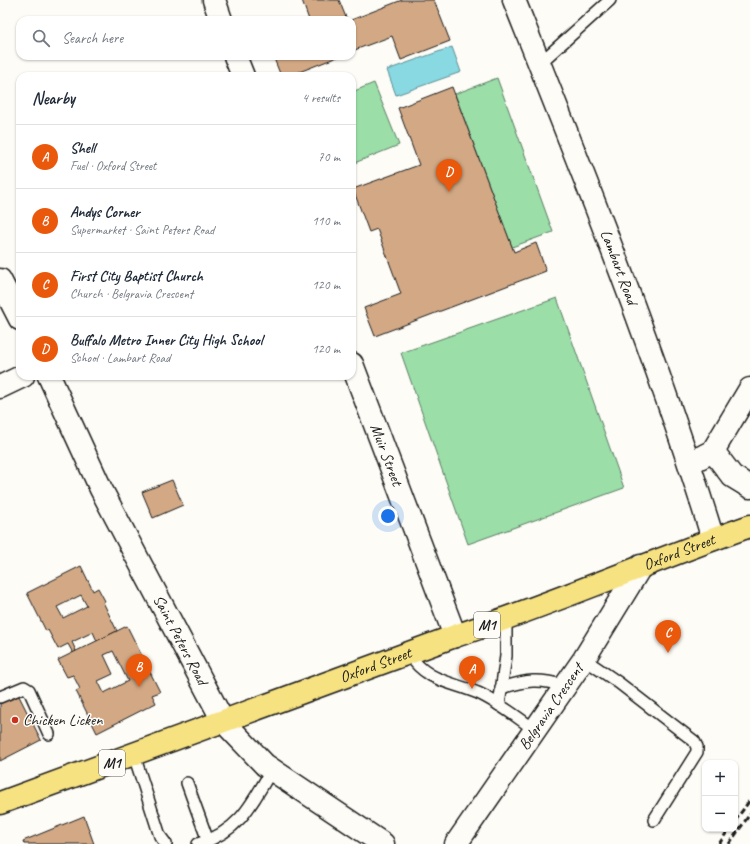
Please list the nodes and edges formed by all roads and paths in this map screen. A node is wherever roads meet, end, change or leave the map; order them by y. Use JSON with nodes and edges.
{"nodes":[{"id":1,"x":214,"y":0,"type":"edge"},
{"id":2,"x":514,"y":0,"type":"edge"},
{"id":3,"x":610,"y":0,"type":"edge"},
{"id":4,"x":220,"y":16,"type":"edge"},
{"id":5,"x":236,"y":60,"type":"edge"},
{"id":6,"x":539,"y":64,"type":"junction"},
{"id":7,"x":241,"y":72,"type":"edge"},
{"id":8,"x":0,"y":280,"type":"edge"},
{"id":9,"x":16,"y":311,"type":"edge"},
{"id":10,"x":356,"y":374,"type":"edge"},
{"id":11,"x":16,"y":379,"type":"edge"},
{"id":12,"x":51,"y":380,"type":"edge"},
{"id":13,"x":0,"y":387,"type":"edge"},
{"id":14,"x":750,"y":390,"type":"edge"},
{"id":15,"x":713,"y":451,"type":"junction"},
{"id":16,"x":690,"y":463,"type":"junction"},
{"id":17,"x":750,"y":487,"type":"edge"},
{"id":18,"x":750,"y":526,"type":"edge"},
{"id":19,"x":713,"y":539,"type":"junction"},
{"id":20,"x":642,"y":566,"type":"junction"},
{"id":21,"x":506,"y":619,"type":"junction"},
{"id":22,"x":456,"y":636,"type":"junction"},
{"id":23,"x":408,"y":653,"type":"junction"},
{"id":24,"x":584,"y":659,"type":"junction"},
{"id":25,"x":565,"y":686,"type":"junction"},
{"id":26,"x":501,"y":688,"type":"junction"},
{"id":27,"x":0,"y":697,"type":"edge"},
{"id":28,"x":499,"y":705,"type":"junction"},
{"id":29,"x":222,"y":721,"type":"junction"},
{"id":30,"x":534,"y":730,"type":"junction"},
{"id":31,"x":49,"y":734,"type":"dead end"},
{"id":32,"x":134,"y":755,"type":"junction"},
{"id":33,"x":272,"y":769,"type":"junction"},
{"id":34,"x":187,"y":783,"type":"dead end"},
{"id":35,"x":0,"y":803,"type":"edge"},
{"id":36,"x":654,"y":820,"type":"dead end"},
{"id":37,"x":203,"y":843,"type":"edge"},
{"id":38,"x":166,"y":844,"type":"edge"},
{"id":39,"x":383,"y":844,"type":"edge"},
{"id":40,"x":456,"y":844,"type":"edge"}],
"edges":[{"from":1,"to":4,"type":"street"},
{"from":2,"to":6,"type":"street","name":"Lambart Road"},
{"from":3,"to":6,"type":"lane"},
{"from":5,"to":7,"type":"street"},
{"from":6,"to":16,"type":"street","name":"Lambart Road"},
{"from":8,"to":9,"type":"street"},
{"from":10,"to":22,"type":"street","name":"Muir Street"},
{"from":11,"to":13,"type":"street"},
{"from":12,"to":29,"type":"street","name":"Saint Peters Road"},
{"from":14,"to":15,"type":"street"},
{"from":15,"to":16,"type":"street"},
{"from":15,"to":17,"type":"street"},
{"from":16,"to":19,"type":"street","name":"Lambart Road"},
{"from":18,"to":19,"type":"main road","name":"Oxford Street","number":"M1"},
{"from":19,"to":20,"type":"main road","name":"Oxford Street","number":"M1"},
{"from":20,"to":21,"type":"main road","name":"Oxford Street","number":"M1"},
{"from":20,"to":24,"type":"street","name":"Belgravia Crescent"},
{"from":21,"to":22,"type":"main road","name":"Oxford Street","number":"M1"},
{"from":21,"to":26,"type":"lane"},
{"from":22,"to":23,"type":"main road","name":"Oxford Street","number":"M1"},
{"from":23,"to":28,"type":"lane"},
{"from":23,"to":29,"type":"main road","name":"Oxford Street","number":"M1"},
{"from":24,"to":25,"type":"street","name":"Belgravia Crescent"},
{"from":24,"to":36,"type":"lane"},
{"from":25,"to":26,"type":"lane"},
{"from":25,"to":30,"type":"street","name":"Belgravia Crescent"},
{"from":26,"to":28,"type":"lane"},
{"from":27,"to":31,"type":"lane"},
{"from":28,"to":30,"type":"lane"},
{"from":29,"to":32,"type":"main road","name":"Oxford Street","number":"M1"},
{"from":29,"to":33,"type":"street","name":"Saint Peters Road"},
{"from":30,"to":40,"type":"street","name":"Belgravia Crescent"},
{"from":32,"to":35,"type":"main road","name":"Oxford Street","number":"M1"},
{"from":32,"to":38,"type":"lane"},
{"from":33,"to":37,"type":"lane"},
{"from":33,"to":39,"type":"street","name":"Saint Peters Road"},
{"from":34,"to":37,"type":"lane"}]}
